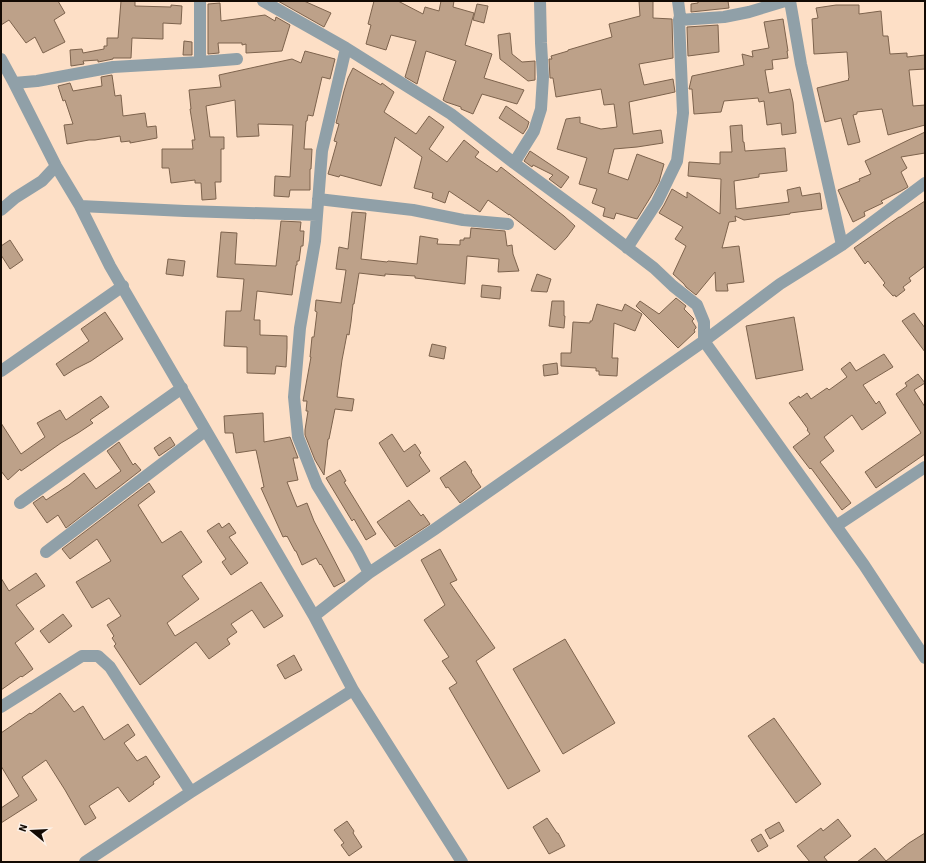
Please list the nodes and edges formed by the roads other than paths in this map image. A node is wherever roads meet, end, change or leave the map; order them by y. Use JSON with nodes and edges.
{"nodes":[{"id":1,"x":200,"y":1,"type":"edge"},
{"id":2,"x":540,"y":1,"type":"edge"},
{"id":3,"x":678,"y":1,"type":"edge"},
{"id":4,"x":785,"y":1,"type":"edge"},
{"id":5,"x":790,"y":1,"type":"edge"},
{"id":6,"x":269,"y":2,"type":"edge"},
{"id":7,"x":679,"y":20,"type":"junction"},
{"id":8,"x":346,"y":48,"type":"junction"},
{"id":9,"x":1,"y":59,"type":"edge"},
{"id":10,"x":237,"y":59,"type":"dead end"},
{"id":11,"x":200,"y":62,"type":"junction"},
{"id":12,"x":14,"y":83,"type":"junction"},
{"id":13,"x":514,"y":164,"type":"junction"},
{"id":14,"x":56,"y":166,"type":"junction"},
{"id":15,"x":925,"y":183,"type":"edge"},
{"id":16,"x":318,"y":199,"type":"junction"},
{"id":17,"x":80,"y":206,"type":"junction"},
{"id":18,"x":1,"y":210,"type":"edge"},
{"id":19,"x":317,"y":215,"type":"junction"},
{"id":20,"x":508,"y":224,"type":"dead end"},
{"id":21,"x":842,"y":245,"type":"junction"},
{"id":22,"x":627,"y":248,"type":"junction"},
{"id":23,"x":123,"y":286,"type":"junction"},
{"id":24,"x":704,"y":341,"type":"junction"},
{"id":25,"x":1,"y":371,"type":"edge"},
{"id":26,"x":182,"y":388,"type":"junction"},
{"id":27,"x":206,"y":431,"type":"junction"},
{"id":28,"x":925,"y":467,"type":"edge"},
{"id":29,"x":20,"y":503,"type":"dead end"},
{"id":30,"x":836,"y":526,"type":"junction"},
{"id":31,"x":46,"y":552,"type":"dead end"},
{"id":32,"x":369,"y":573,"type":"junction"},
{"id":33,"x":314,"y":616,"type":"junction"},
{"id":34,"x":925,"y":658,"type":"edge"},
{"id":35,"x":353,"y":690,"type":"junction"},
{"id":36,"x":1,"y":707,"type":"edge"},
{"id":37,"x":191,"y":792,"type":"junction"},
{"id":38,"x":85,"y":862,"type":"edge"},
{"id":39,"x":462,"y":862,"type":"edge"}],
"edges":[{"from":1,"to":11,"type":"street"},
{"from":2,"to":13,"type":"street"},
{"from":3,"to":7,"type":"street"},
{"from":4,"to":7,"type":"street"},
{"from":5,"to":21,"type":"street"},
{"from":6,"to":8,"type":"street"},
{"from":7,"to":22,"type":"street"},
{"from":8,"to":13,"type":"street"},
{"from":8,"to":16,"type":"street"},
{"from":9,"to":12,"type":"street"},
{"from":10,"to":11,"type":"street"},
{"from":11,"to":12,"type":"street"},
{"from":12,"to":14,"type":"street"},
{"from":13,"to":22,"type":"street"},
{"from":14,"to":17,"type":"street"},
{"from":14,"to":18,"type":"street"},
{"from":15,"to":21,"type":"street"},
{"from":16,"to":19,"type":"street"},
{"from":16,"to":20,"type":"street"},
{"from":17,"to":19,"type":"street"},
{"from":17,"to":23,"type":"street"},
{"from":19,"to":32,"type":"street"},
{"from":21,"to":24,"type":"street"},
{"from":22,"to":24,"type":"street"},
{"from":23,"to":25,"type":"street"},
{"from":23,"to":26,"type":"street"},
{"from":24,"to":30,"type":"street"},
{"from":24,"to":32,"type":"street"},
{"from":26,"to":27,"type":"street"},
{"from":26,"to":29,"type":"street"},
{"from":27,"to":31,"type":"street"},
{"from":27,"to":33,"type":"street"},
{"from":28,"to":30,"type":"street"},
{"from":30,"to":34,"type":"street"},
{"from":32,"to":33,"type":"street"},
{"from":33,"to":35,"type":"street"},
{"from":35,"to":37,"type":"street"},
{"from":35,"to":39,"type":"street"},
{"from":36,"to":37,"type":"street"},
{"from":37,"to":38,"type":"street"}]}
